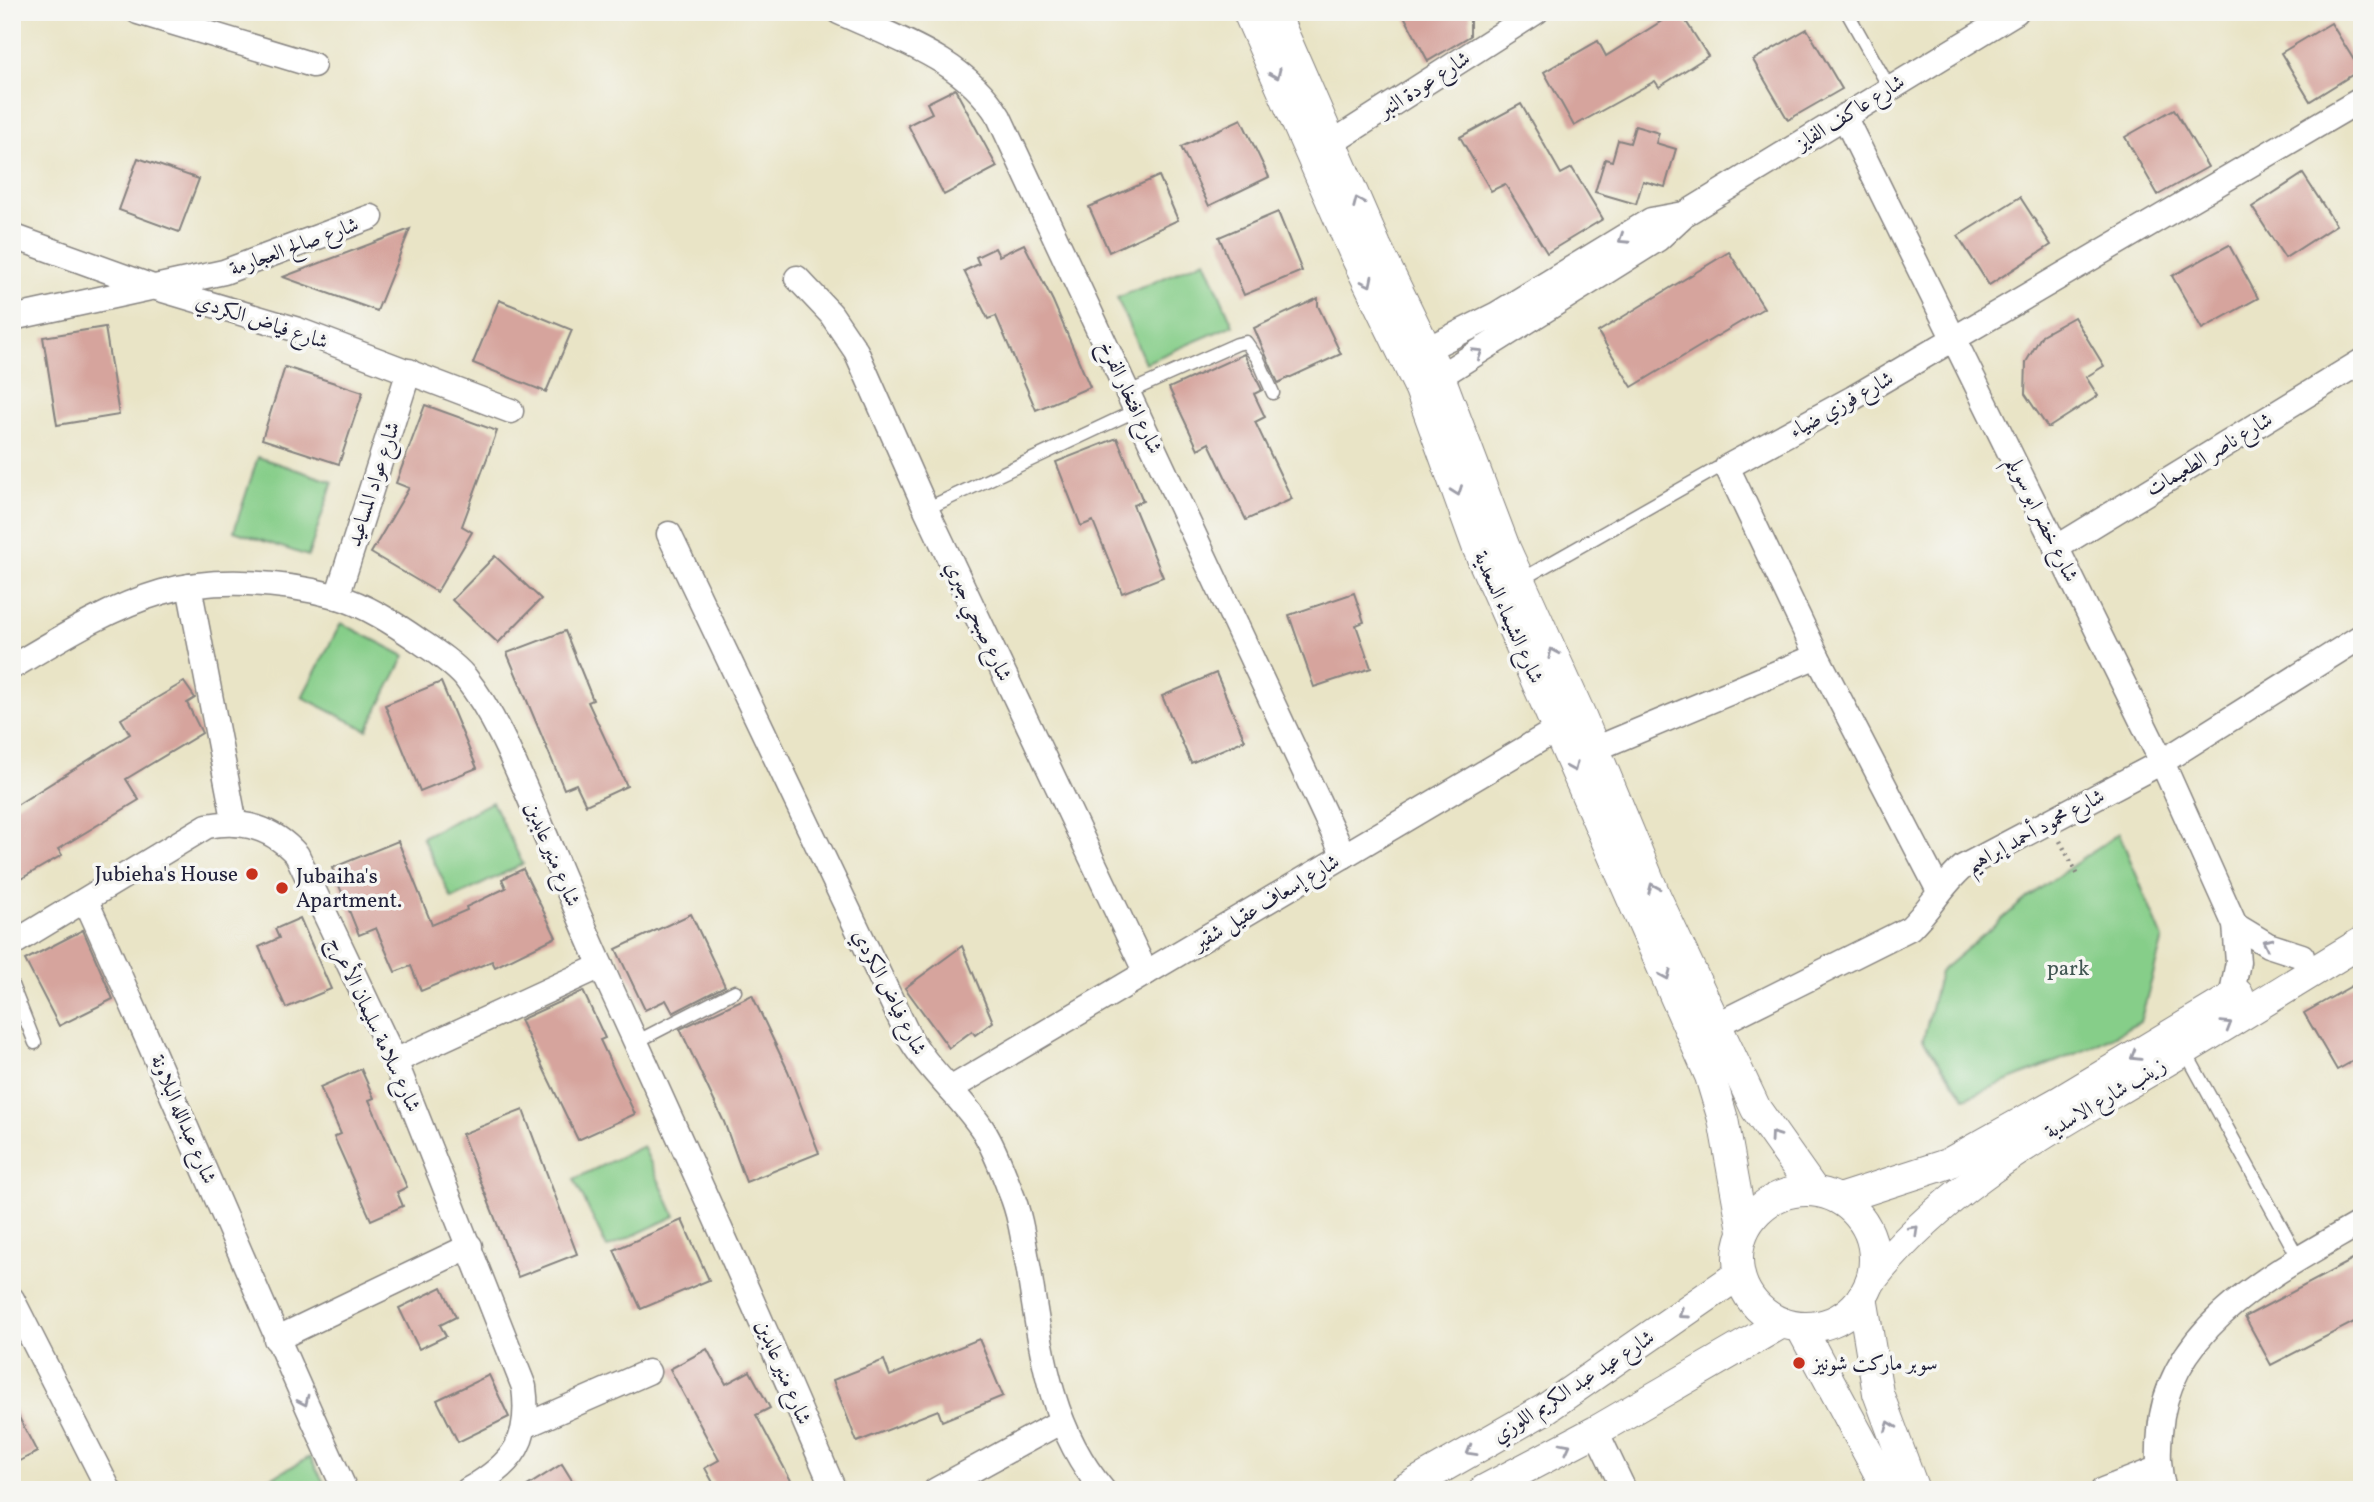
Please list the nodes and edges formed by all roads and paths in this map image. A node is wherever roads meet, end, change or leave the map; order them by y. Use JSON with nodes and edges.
{"nodes":[{"id":1,"x":138,"y":12,"type":"edge"},
{"id":2,"x":839,"y":12,"type":"edge"},
{"id":3,"x":1248,"y":12,"type":"edge"},
{"id":4,"x":1274,"y":12,"type":"edge"},
{"id":5,"x":1847,"y":12,"type":"edge"},
{"id":6,"x":2017,"y":12,"type":"edge"},
{"id":7,"x":1534,"y":13,"type":"edge"},
{"id":8,"x":313,"y":65,"type":"dead end"},
{"id":9,"x":1889,"y":87,"type":"junction"},
{"id":10,"x":2362,"y":99,"type":"edge"},
{"id":11,"x":1844,"y":116,"type":"junction"},
{"id":12,"x":1323,"y":149,"type":"junction"},
{"id":13,"x":371,"y":217,"type":"dead end"},
{"id":14,"x":12,"y":236,"type":"edge"},
{"id":15,"x":797,"y":278,"type":"dead end"},
{"id":16,"x":153,"y":287,"type":"junction"},
{"id":17,"x":12,"y":318,"type":"edge"},
{"id":18,"x":1955,"y":339,"type":"junction"},
{"id":19,"x":2362,"y":362,"type":"edge"},
{"id":20,"x":1423,"y":369,"type":"junction"},
{"id":21,"x":409,"y":371,"type":"junction"},
{"id":22,"x":1273,"y":393,"type":"dead end"},
{"id":23,"x":1133,"y":401,"type":"junction"},
{"id":24,"x":511,"y":411,"type":"dead end"},
{"id":25,"x":1727,"y":467,"type":"junction"},
{"id":26,"x":926,"y":509,"type":"junction"},
{"id":27,"x":669,"y":534,"type":"dead end"},
{"id":28,"x":2056,"y":548,"type":"junction"},
{"id":29,"x":189,"y":586,"type":"junction"},
{"id":30,"x":1508,"y":586,"type":"junction"},
{"id":31,"x":337,"y":597,"type":"junction"},
{"id":32,"x":2362,"y":636,"type":"edge"},
{"id":33,"x":1817,"y":656,"type":"junction"},
{"id":34,"x":12,"y":667,"type":"edge"},
{"id":35,"x":1568,"y":722,"type":"junction"},
{"id":36,"x":1595,"y":749,"type":"junction"},
{"id":37,"x":2162,"y":762,"type":"junction"},
{"id":38,"x":2050,"y":821,"type":"junction"},
{"id":39,"x":235,"y":824,"type":"junction"},
{"id":40,"x":1344,"y":856,"type":"junction"},
{"id":41,"x":2079,"y":877,"type":"dead end"},
{"id":42,"x":1938,"y":891,"type":"junction"},
{"id":43,"x":86,"y":901,"type":"junction"},
{"id":44,"x":2235,"y":925,"type":"junction"},
{"id":45,"x":2360,"y":942,"type":"edge"},
{"id":46,"x":12,"y":944,"type":"edge"},
{"id":47,"x":2302,"y":956,"type":"junction"},
{"id":48,"x":601,"y":966,"type":"junction"},
{"id":49,"x":1146,"y":973,"type":"junction"},
{"id":50,"x":12,"y":985,"type":"edge"},
{"id":51,"x":735,"y":991,"type":"dead end"},
{"id":52,"x":2231,"y":998,"type":"junction"},
{"id":53,"x":1716,"y":1026,"type":"junction"},
{"id":54,"x":35,"y":1042,"type":"dead end"},
{"id":55,"x":636,"y":1042,"type":"junction"},
{"id":56,"x":2185,"y":1050,"type":"junction"},
{"id":57,"x":395,"y":1061,"type":"junction"},
{"id":58,"x":950,"y":1089,"type":"junction"},
{"id":59,"x":1827,"y":1195,"type":"junction"},
{"id":60,"x":2362,"y":1222,"type":"edge"},
{"id":61,"x":1743,"y":1230,"type":"junction"},
{"id":62,"x":470,"y":1246,"type":"junction"},
{"id":63,"x":2299,"y":1259,"type":"junction"},
{"id":64,"x":1738,"y":1275,"type":"junction"},
{"id":65,"x":1866,"y":1290,"type":"junction"},
{"id":66,"x":12,"y":1298,"type":"edge"},
{"id":67,"x":1791,"y":1325,"type":"junction"},
{"id":68,"x":19,"y":1333,"type":"edge"},
{"id":69,"x":276,"y":1339,"type":"junction"},
{"id":70,"x":648,"y":1372,"type":"dead end"},
{"id":71,"x":1060,"y":1422,"type":"junction"},
{"id":72,"x":527,"y":1425,"type":"junction"},
{"id":73,"x":1597,"y":1431,"type":"junction"},
{"id":74,"x":2161,"y":1479,"type":"edge"},
{"id":75,"x":473,"y":1489,"type":"edge"},
{"id":76,"x":109,"y":1490,"type":"edge"},
{"id":77,"x":345,"y":1490,"type":"edge"},
{"id":78,"x":834,"y":1490,"type":"edge"},
{"id":79,"x":936,"y":1490,"type":"edge"},
{"id":80,"x":1103,"y":1490,"type":"edge"},
{"id":81,"x":1403,"y":1490,"type":"edge"},
{"id":82,"x":1484,"y":1490,"type":"edge"},
{"id":83,"x":1624,"y":1490,"type":"edge"},
{"id":84,"x":1888,"y":1490,"type":"edge"},
{"id":85,"x":1914,"y":1490,"type":"edge"},
{"id":86,"x":2104,"y":1490,"type":"edge"}],
"edges":[{"from":1,"to":8,"type":"street"},
{"from":2,"to":23,"type":"street","name":"شارع افتخار الفرخ"},
{"from":3,"to":12,"type":"street","name":"شارع الشيماء السعدية","one_way":true},
{"from":4,"to":12,"type":"street","name":"شارع الشيماء السعدية"},
{"from":5,"to":9,"type":"lane"},
{"from":6,"to":9,"type":"street","name":"شارع عاكف الفايز"},
{"from":7,"to":12,"type":"street","name":"شارع عودة النبر"},
{"from":9,"to":11,"type":"street","name":"شارع عاكف الفايز"},
{"from":10,"to":18,"type":"street","name":"شارع فوزي ضياء"},
{"from":11,"to":18,"type":"street","name":"شارع خضر ابو سويلم"},
{"from":11,"to":20,"type":"street","name":"شارع عاكف الفايز"},
{"from":12,"to":20,"type":"street","name":"شارع الشيماء السعدية"},
{"from":13,"to":16,"type":"street","name":"شارع صالح العجارمة"},
{"from":14,"to":16,"type":"street","name":"شارع فياض الكردي"},
{"from":15,"to":26,"type":"street","name":"شارع صبحي جبري"},
{"from":16,"to":17,"type":"street","name":"شارع صالح العجارمة"},
{"from":16,"to":21,"type":"street","name":"شارع فياض الكردي"},
{"from":18,"to":25,"type":"street","name":"شارع فوزي ضياء"},
{"from":18,"to":28,"type":"street","name":"شارع خضر ابو سويلم"},
{"from":19,"to":28,"type":"street","name":"شارع ناصر الطعيمات"},
{"from":20,"to":30,"type":"street","name":"شارع الشيماء السعدية"},
{"from":21,"to":24,"type":"street","name":"شارع فياض الكردي"},
{"from":21,"to":31,"type":"street","name":"شارع عواد المساعيد"},
{"from":22,"to":23,"type":"lane"},
{"from":23,"to":26,"type":"lane"},
{"from":23,"to":40,"type":"street","name":"شارع افتخار الفرخ"},
{"from":25,"to":30,"type":"lane"},
{"from":25,"to":33,"type":"street"},
{"from":26,"to":49,"type":"street","name":"شارع صبحي جبري"},
{"from":27,"to":58,"type":"street","name":"شارع فياض الكردي"},
{"from":28,"to":37,"type":"street","name":"شارع خضر ابو سويلم"},
{"from":29,"to":31,"type":"street","name":"شارع منير عابدين"},
{"from":29,"to":34,"type":"street","name":"شارع منير عابدين"},
{"from":29,"to":39,"type":"street"},
{"from":30,"to":35,"type":"street","name":"شارع الشيماء السعدية"},
{"from":31,"to":48,"type":"street","name":"شارع منير عابدين"},
{"from":32,"to":37,"type":"street","name":"شارع محمود أحمد إبراهيم"},
{"from":33,"to":36,"type":"street"},
{"from":33,"to":42,"type":"street"},
{"from":35,"to":36,"type":"street","name":"شارع الشيماء السعدية"},
{"from":35,"to":40,"type":"street","name":"شارع إسعاف عقيل شقير"},
{"from":35,"to":61,"type":"street","name":"شارع الشيماء السعدية","one_way":true},
{"from":53,"to":36,"type":"street","name":"شارع الشيماء السعدية","one_way":true},
{"from":37,"to":38,"type":"street","name":"شارع محمود أحمد إبراهيم"},
{"from":37,"to":44,"type":"street","name":"شارع خضر ابو سويلم"},
{"from":38,"to":41,"type":"path"},
{"from":38,"to":42,"type":"street","name":"شارع محمود أحمد إبراهيم"},
{"from":39,"to":43,"type":"street","name":"شارع سلامة سليمان الأعرج"},
{"from":39,"to":57,"type":"street","name":"شارع سلامة سليمان الأعرج"},
{"from":40,"to":49,"type":"street","name":"شارع إسعاف عقيل شقير"},
{"from":42,"to":53,"type":"street","name":"شارع محمود أحمد إبراهيم"},
{"from":43,"to":46,"type":"street","name":"شارع سلامة سليمان الأعرج"},
{"from":43,"to":69,"type":"street","name":"شارع عبدالله البلاونة"},
{"from":47,"to":44,"type":"street","one_way":true},
{"from":44,"to":52,"type":"street","name":"شارع خضر ابو سويلم"},
{"from":45,"to":47,"type":"street","name":"زينب شارع الاسدية"},
{"from":56,"to":45,"type":"street","name":"زينب شارع الاسدية","one_way":true},
{"from":47,"to":52,"type":"street","name":"زينب شارع الاسدية"},
{"from":48,"to":55,"type":"street","name":"شارع منير عابدين"},
{"from":48,"to":57,"type":"street"},
{"from":49,"to":58,"type":"street","name":"شارع إسعاف عقيل شقير"},
{"from":50,"to":54,"type":"lane"},
{"from":51,"to":55,"type":"lane"},
{"from":52,"to":59,"type":"street","name":"زينب شارع الاسدية","one_way":true},
{"from":59,"to":53,"type":"street","name":"شارع الشيماء السعدية","one_way":true},
{"from":55,"to":78,"type":"street","name":"شارع منير عابدين"},
{"from":56,"to":63,"type":"lane"},
{"from":65,"to":56,"type":"street","name":"زينب شارع الاسدية","one_way":true},
{"from":57,"to":62,"type":"street","name":"شارع سلامة سليمان الأعرج"},
{"from":58,"to":71,"type":"street","name":"شارع فياض الكردي"},
{"from":59,"to":61,"type":"street"},
{"from":59,"to":65,"type":"street"},
{"from":60,"to":63,"type":"street"},
{"from":61,"to":64,"type":"street"},
{"from":62,"to":69,"type":"street"},
{"from":62,"to":72,"type":"street","name":"شارع سلامة سليمان الأعرج"},
{"from":63,"to":74,"type":"street"},
{"from":64,"to":67,"type":"street"},
{"from":64,"to":81,"type":"street","name":"شارع عيد عبد الكريم اللوزي","one_way":true},
{"from":65,"to":67,"type":"street"},
{"from":85,"to":65,"type":"street","one_way":true},
{"from":66,"to":68,"type":"street"},
{"from":67,"to":73,"type":"street","name":"شارع عيد عبد الكريم اللوزي"},
{"from":67,"to":84,"type":"street"},
{"from":68,"to":76,"type":"street"},
{"from":69,"to":77,"type":"street","name":"شارع عبدالله البلاونة","one_way":true},
{"from":70,"to":72,"type":"street"},
{"from":71,"to":79,"type":"street"},
{"from":71,"to":80,"type":"street","name":"شارع فياض الكردي"},
{"from":72,"to":75,"type":"street"},
{"from":82,"to":73,"type":"street","name":"شارع عيد عبد الكريم اللوزي","one_way":true},
{"from":73,"to":83,"type":"street"},
{"from":74,"to":86,"type":"street"}]}
